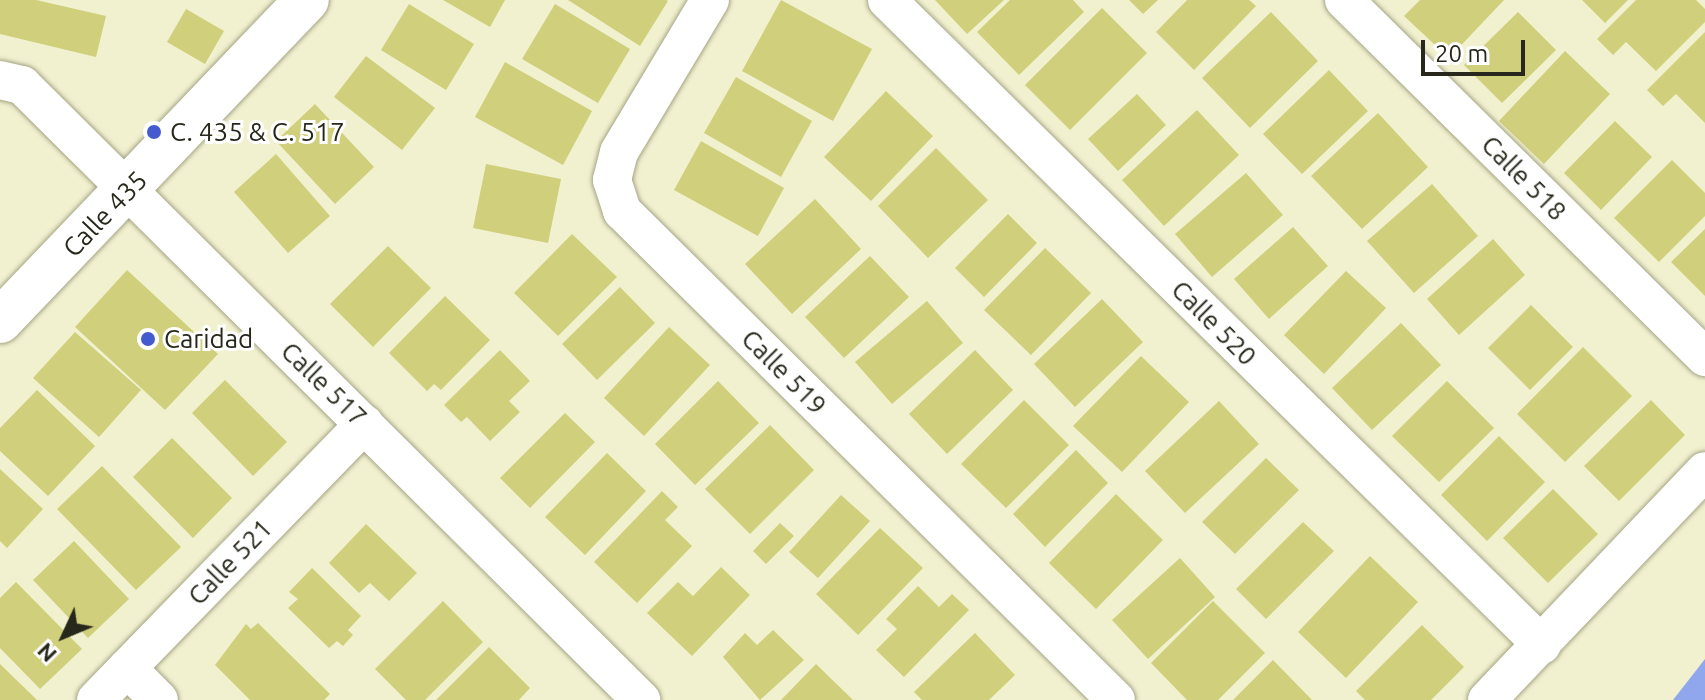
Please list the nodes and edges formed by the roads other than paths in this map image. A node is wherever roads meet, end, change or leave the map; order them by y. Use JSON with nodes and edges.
{"nodes":[{"id":1,"x":307,"y":0,"type":"edge"},
{"id":2,"x":710,"y":0,"type":"edge"},
{"id":3,"x":887,"y":0,"type":"edge"},
{"id":4,"x":1344,"y":0,"type":"edge"},
{"id":5,"x":0,"y":80,"type":"edge"},
{"id":6,"x":126,"y":192,"type":"junction"},
{"id":7,"x":0,"y":321,"type":"edge"},
{"id":8,"x":1705,"y":357,"type":"edge"},
{"id":9,"x":364,"y":424,"type":"junction"},
{"id":10,"x":1705,"y":471,"type":"edge"},
{"id":11,"x":1542,"y":645,"type":"junction"},
{"id":12,"x":127,"y":668,"type":"junction"},
{"id":13,"x":96,"y":700,"type":"edge"},
{"id":14,"x":159,"y":700,"type":"edge"},
{"id":15,"x":641,"y":700,"type":"edge"},
{"id":16,"x":1116,"y":700,"type":"edge"},
{"id":17,"x":1487,"y":700,"type":"edge"}],
"edges":[{"from":1,"to":6,"type":"street","name":"Calle 435"},
{"from":2,"to":16,"type":"street","name":"Calle 519"},
{"from":3,"to":11,"type":"street","name":"Calle 520"},
{"from":4,"to":8,"type":"street","name":"Calle 518"},
{"from":5,"to":6,"type":"street","name":"Calle 517"},
{"from":6,"to":7,"type":"street","name":"Calle 435"},
{"from":6,"to":9,"type":"street","name":"Calle 517"},
{"from":9,"to":12,"type":"street","name":"Calle 521"},
{"from":9,"to":15,"type":"street","name":"Calle 517"},
{"from":10,"to":11,"type":"street"},
{"from":11,"to":17,"type":"street"},
{"from":12,"to":13,"type":"street","name":"Calle 521"},
{"from":12,"to":14,"type":"street"}]}
